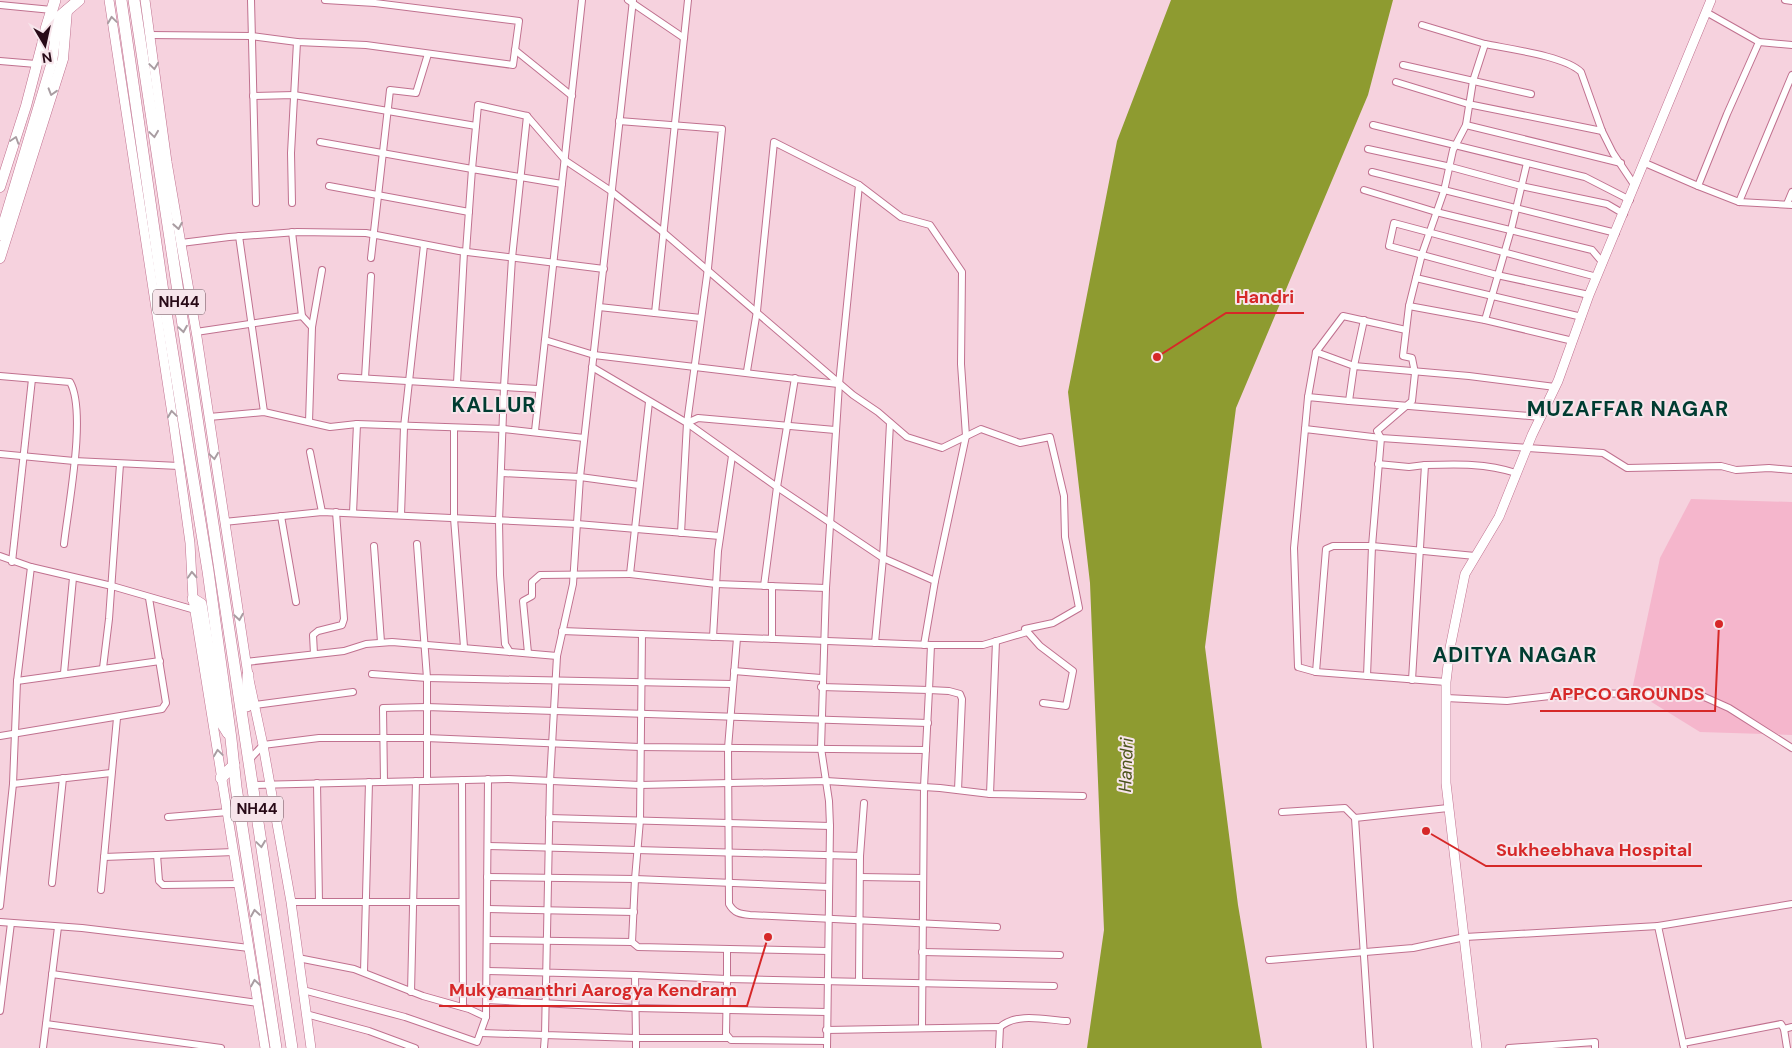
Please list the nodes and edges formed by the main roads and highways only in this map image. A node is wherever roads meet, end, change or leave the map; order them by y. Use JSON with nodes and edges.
{"nodes":[{"id":1,"x":79,"y":0,"type":"edge"},
{"id":2,"x":121,"y":0,"type":"edge"},
{"id":3,"x":134,"y":0,"type":"edge"},
{"id":4,"x":59,"y":8,"type":"edge"},
{"id":5,"x":43,"y":41,"type":"joint"},
{"id":6,"x":0,"y":187,"type":"edge"},
{"id":7,"x":0,"y":235,"type":"edge"},
{"id":8,"x":0,"y":258,"type":"edge"},
{"id":9,"x":194,"y":604,"type":"road end"},
{"id":10,"x":248,"y":675,"type":"road end"},
{"id":11,"x":231,"y":738,"type":"junction"},
{"id":12,"x":246,"y":738,"type":"junction"},
{"id":13,"x":234,"y":765,"type":"junction"},
{"id":14,"x":221,"y":778,"type":"road end"},
{"id":15,"x":276,"y":1048,"type":"edge"},
{"id":16,"x":292,"y":1048,"type":"edge"}],
"edges":[{"from":1,"to":4,"type":"highway"},
{"from":2,"to":11,"type":"highway","number":"NH44"},
{"from":3,"to":12,"type":"highway","number":"NH44","one_way":true},
{"from":4,"to":5,"type":"highway"},
{"from":4,"to":7,"type":"main road"},
{"from":4,"to":8,"type":"main road","one_way":true},
{"from":6,"to":5,"type":"main road","one_way":true},
{"from":9,"to":11,"type":"highway"},
{"from":10,"to":12,"type":"highway"},
{"from":11,"to":13,"type":"highway","number":"NH44"},
{"from":12,"to":16,"type":"highway","number":"NH44","one_way":true},
{"from":13,"to":14,"type":"highway"},
{"from":15,"to":13,"type":"highway","number":"NH44","one_way":true}]}
